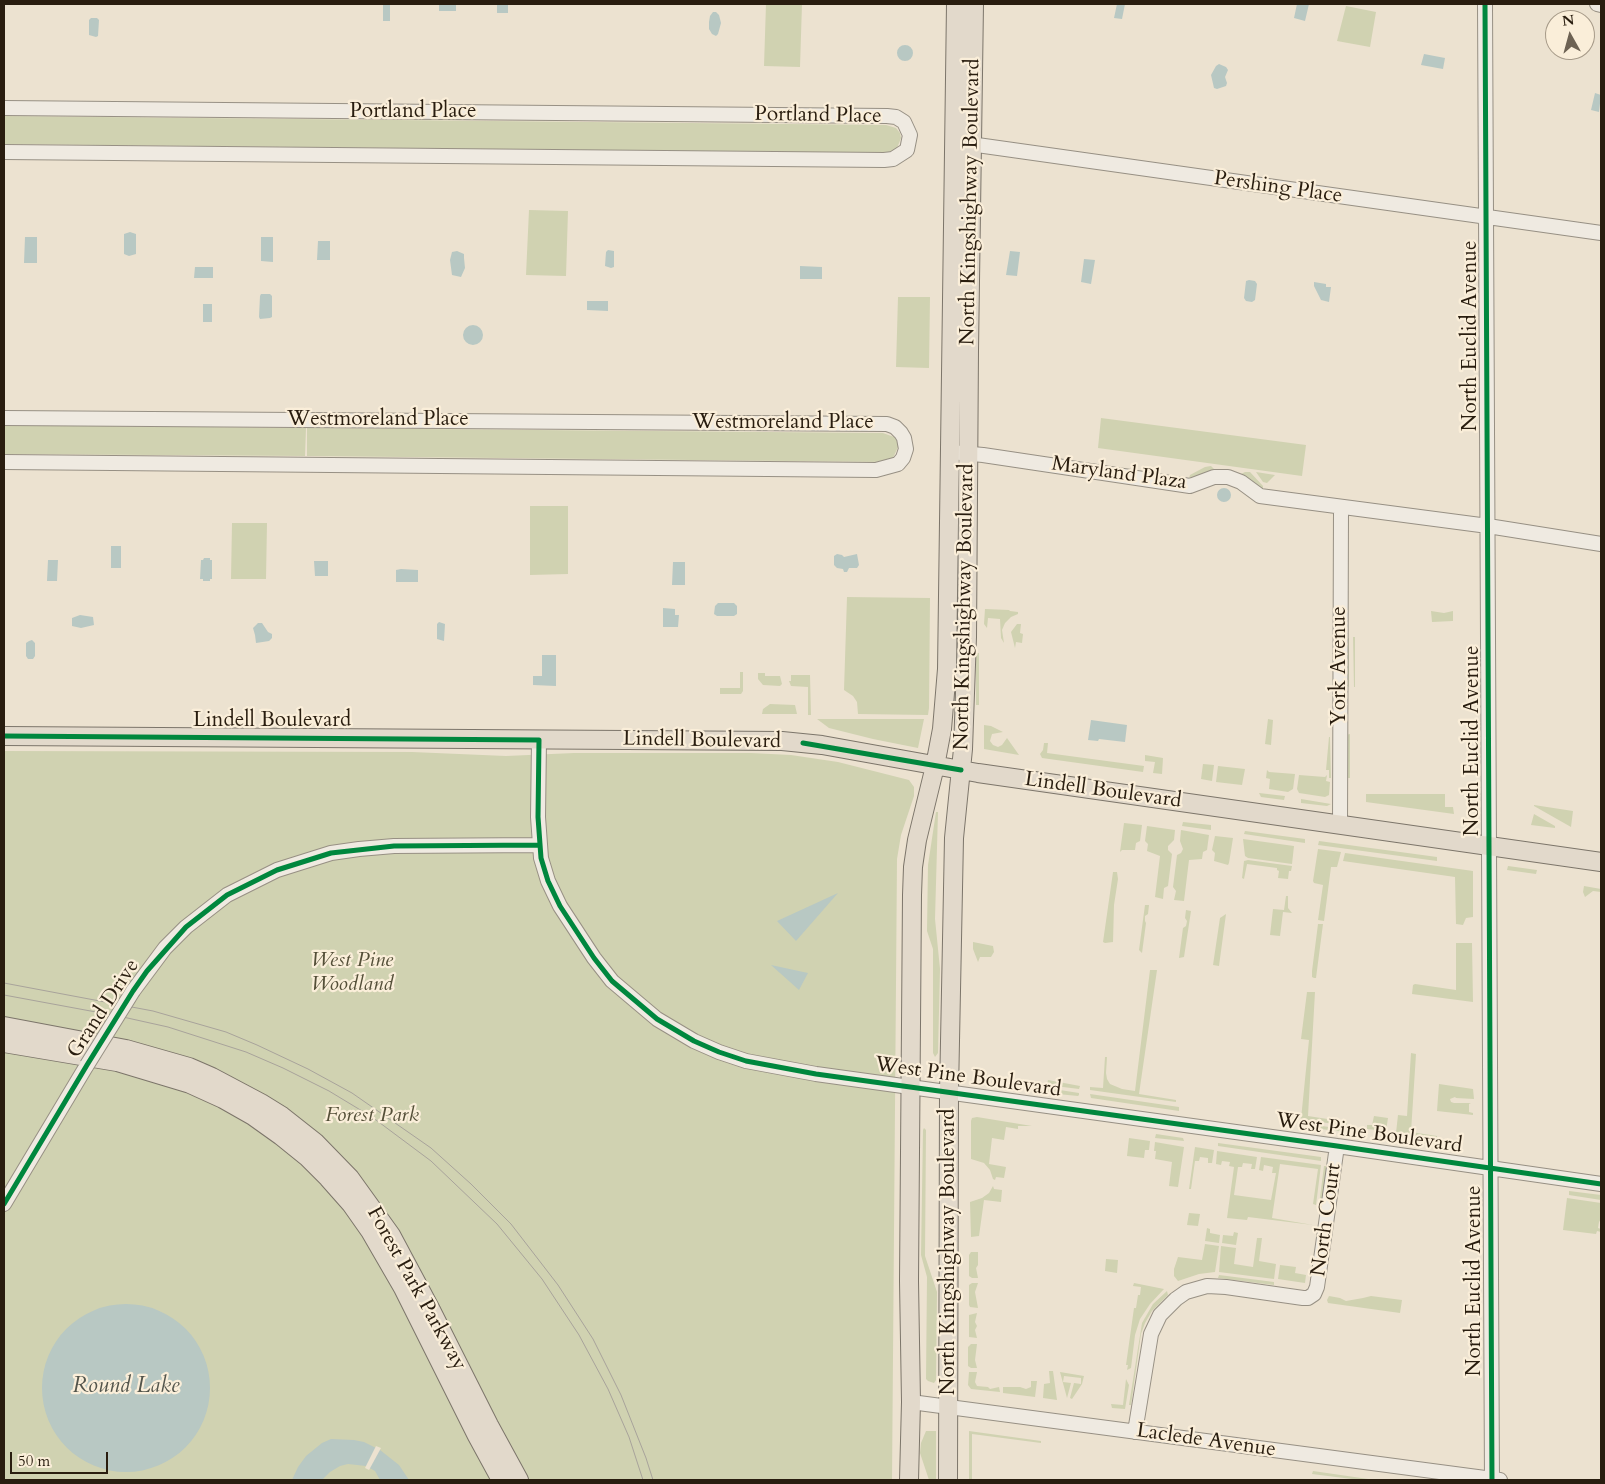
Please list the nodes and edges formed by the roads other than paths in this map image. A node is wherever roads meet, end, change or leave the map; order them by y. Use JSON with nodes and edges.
{"nodes":[{"id":1,"x":956,"y":4,"type":"edge"},
{"id":2,"x":974,"y":4,"type":"edge"},
{"id":3,"x":1485,"y":4,"type":"edge"},
{"id":4,"x":1597,"y":4,"type":"edge"},
{"id":5,"x":1601,"y":5,"type":"edge"},
{"id":6,"x":4,"y":108,"type":"edge"},
{"id":7,"x":963,"y":143,"type":"junction"},
{"id":8,"x":4,"y":152,"type":"edge"},
{"id":9,"x":1487,"y":218,"type":"junction"},
{"id":10,"x":1601,"y":233,"type":"edge"},
{"id":11,"x":4,"y":418,"type":"edge"},
{"id":12,"x":959,"y":452,"type":"junction"},
{"id":13,"x":4,"y":462,"type":"edge"},
{"id":14,"x":1341,"y":506,"type":"junction"},
{"id":15,"x":1488,"y":526,"type":"junction"},
{"id":16,"x":1601,"y":544,"type":"edge"},
{"id":17,"x":4,"y":736,"type":"edge"},
{"id":18,"x":539,"y":740,"type":"junction"},
{"id":19,"x":935,"y":766,"type":"junction"},
{"id":20,"x":961,"y":770,"type":"junction"},
{"id":21,"x":1340,"y":824,"type":"junction"},
{"id":22,"x":540,"y":845,"type":"junction"},
{"id":23,"x":1489,"y":846,"type":"junction"},
{"id":24,"x":1601,"y":862,"type":"edge"},
{"id":25,"x":4,"y":1026,"type":"edge"},
{"id":26,"x":4,"y":1042,"type":"edge"},
{"id":27,"x":911,"y":1087,"type":"junction"},
{"id":28,"x":949,"y":1092,"type":"junction"},
{"id":29,"x":1337,"y":1146,"type":"junction"},
{"id":30,"x":1491,"y":1168,"type":"junction"},
{"id":31,"x":1601,"y":1184,"type":"edge"},
{"id":32,"x":4,"y":1204,"type":"edge"},
{"id":33,"x":910,"y":1402,"type":"junction"},
{"id":34,"x":949,"y":1407,"type":"junction"},
{"id":35,"x":1135,"y":1432,"type":"junction"},
{"id":36,"x":501,"y":1480,"type":"edge"},
{"id":37,"x":519,"y":1480,"type":"edge"},
{"id":38,"x":910,"y":1480,"type":"edge"},
{"id":39,"x":948,"y":1480,"type":"edge"},
{"id":40,"x":1495,"y":1480,"type":"edge"}],
"edges":[{"from":1,"to":7,"type":"main road","name":"North Kingshighway Boulevard"},
{"from":2,"to":7,"type":"main road","name":"North Kingshighway Boulevard"},
{"from":3,"to":9,"type":"street","name":"North Euclid Avenue"},
{"from":4,"to":5,"type":"street"},
{"from":6,"to":8,"type":"street","name":"Portland Place"},
{"from":7,"to":9,"type":"street","name":"Pershing Place"},
{"from":7,"to":12,"type":"main road","name":"North Kingshighway Boulevard"},
{"from":9,"to":10,"type":"street","name":"Pershing Place"},
{"from":9,"to":15,"type":"street","name":"North Euclid Avenue"},
{"from":11,"to":13,"type":"street","name":"Westmoreland Place"},
{"from":12,"to":14,"type":"street","name":"Maryland Plaza"},
{"from":12,"to":19,"type":"main road","name":"North Kingshighway Boulevard"},
{"from":12,"to":20,"type":"main road","name":"North Kingshighway Boulevard"},
{"from":14,"to":15,"type":"street","name":"Maryland Plaza"},
{"from":14,"to":21,"type":"street","name":"York Avenue"},
{"from":15,"to":16,"type":"street","name":"Maryland Plaza"},
{"from":15,"to":23,"type":"street","name":"North Euclid Avenue"},
{"from":17,"to":18,"type":"main road","name":"Lindell Boulevard"},
{"from":18,"to":19,"type":"main road","name":"Lindell Boulevard"},
{"from":18,"to":22,"type":"street","name":"West Pine Boulevard"},
{"from":19,"to":20,"type":"main road","name":"Lindell Boulevard"},
{"from":19,"to":27,"type":"main road","name":"North Kingshighway Boulevard"},
{"from":20,"to":21,"type":"main road","name":"Lindell Boulevard"},
{"from":20,"to":28,"type":"main road","name":"North Kingshighway Boulevard"},
{"from":21,"to":23,"type":"main road","name":"Lindell Boulevard"},
{"from":22,"to":27,"type":"street","name":"West Pine Boulevard"},
{"from":22,"to":32,"type":"street","name":"Grand Drive","bridge":true},
{"from":23,"to":24,"type":"main road","name":"Lindell Boulevard"},
{"from":23,"to":30,"type":"street","name":"North Euclid Avenue"},
{"from":25,"to":37,"type":"main road","name":"Forest Park Parkway"},
{"from":26,"to":36,"type":"main road","name":"Forest Park Parkway"},
{"from":27,"to":28,"type":"street","name":"West Pine Boulevard"},
{"from":27,"to":33,"type":"main road","name":"North Kingshighway Boulevard"},
{"from":28,"to":29,"type":"street","name":"West Pine Boulevard"},
{"from":28,"to":34,"type":"main road","name":"North Kingshighway Boulevard"},
{"from":29,"to":30,"type":"street","name":"West Pine Boulevard"},
{"from":29,"to":35,"type":"street","name":"North Court"},
{"from":30,"to":31,"type":"street","name":"West Pine Boulevard"},
{"from":30,"to":40,"type":"street","name":"North Euclid Avenue"},
{"from":33,"to":34,"type":"street","name":"Laclede Avenue"},
{"from":33,"to":38,"type":"main road","name":"North Kingshighway Boulevard"},
{"from":34,"to":35,"type":"street","name":"Laclede Avenue"},
{"from":34,"to":39,"type":"main road","name":"North Kingshighway Boulevard"},
{"from":35,"to":40,"type":"street","name":"Laclede Avenue"}]}
